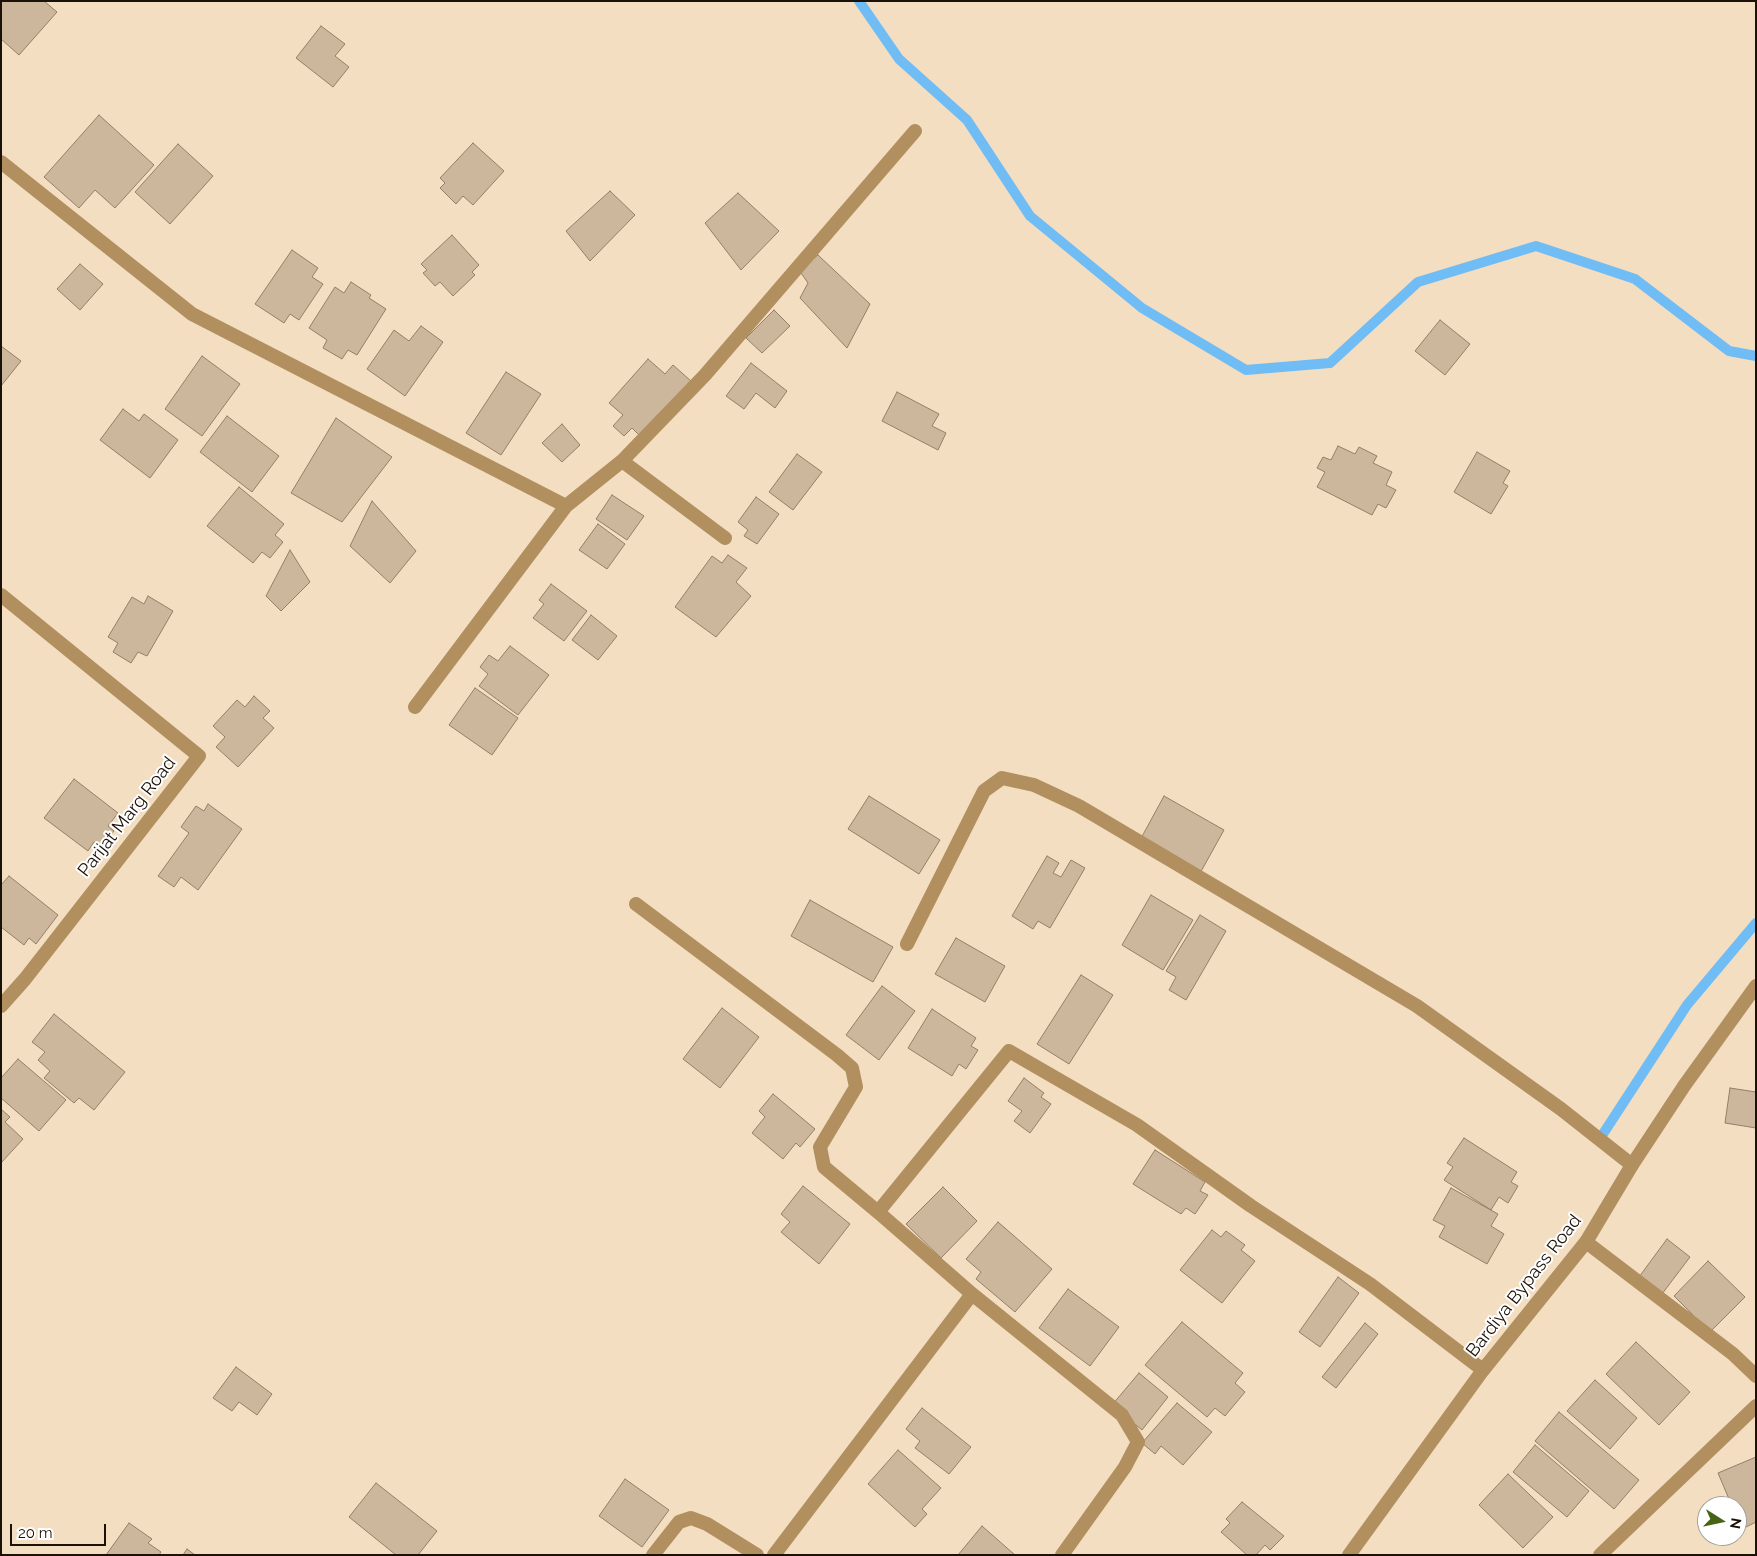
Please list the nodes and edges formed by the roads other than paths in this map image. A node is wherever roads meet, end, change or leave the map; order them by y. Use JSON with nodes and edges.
{"nodes":[{"id":1,"x":915,"y":131,"type":"dead end"},
{"id":2,"x":1,"y":162,"type":"edge"},
{"id":3,"x":622,"y":461,"type":"junction"},
{"id":4,"x":566,"y":506,"type":"junction"},
{"id":5,"x":725,"y":538,"type":"dead end"},
{"id":6,"x":1,"y":595,"type":"edge"},
{"id":7,"x":415,"y":707,"type":"dead end"},
{"id":8,"x":636,"y":904,"type":"dead end"},
{"id":9,"x":907,"y":944,"type":"dead end"},
{"id":10,"x":1756,"y":986,"type":"edge"},
{"id":11,"x":1,"y":1006,"type":"edge"},
{"id":12,"x":1632,"y":1165,"type":"junction"},
{"id":13,"x":878,"y":1212,"type":"junction"},
{"id":14,"x":1586,"y":1242,"type":"junction"},
{"id":15,"x":972,"y":1294,"type":"junction"},
{"id":16,"x":1483,"y":1370,"type":"junction"},
{"id":17,"x":1756,"y":1376,"type":"edge"},
{"id":18,"x":1756,"y":1406,"type":"edge"},
{"id":19,"x":653,"y":1555,"type":"edge"},
{"id":20,"x":758,"y":1555,"type":"edge"},
{"id":21,"x":774,"y":1555,"type":"edge"},
{"id":22,"x":1062,"y":1555,"type":"edge"},
{"id":23,"x":1349,"y":1555,"type":"edge"},
{"id":24,"x":1600,"y":1555,"type":"edge"}],
"edges":[{"from":1,"to":3,"type":"street"},
{"from":2,"to":4,"type":"street"},
{"from":3,"to":4,"type":"street"},
{"from":3,"to":5,"type":"street"},
{"from":4,"to":7,"type":"street"},
{"from":6,"to":11,"type":"street","name":"Parijat Marg Road"},
{"from":8,"to":13,"type":"street"},
{"from":9,"to":12,"type":"street"},
{"from":10,"to":12,"type":"street","name":"Bardiya Bypass Road"},
{"from":12,"to":14,"type":"street","name":"Bardiya Bypass Road"},
{"from":13,"to":15,"type":"street"},
{"from":13,"to":16,"type":"street"},
{"from":14,"to":16,"type":"street","name":"Bardiya Bypass Road"},
{"from":14,"to":17,"type":"street"},
{"from":15,"to":21,"type":"street"},
{"from":15,"to":22,"type":"street"},
{"from":16,"to":23,"type":"street","name":"Bardiya Bypass Road"},
{"from":18,"to":24,"type":"street"},
{"from":19,"to":20,"type":"street"}]}
